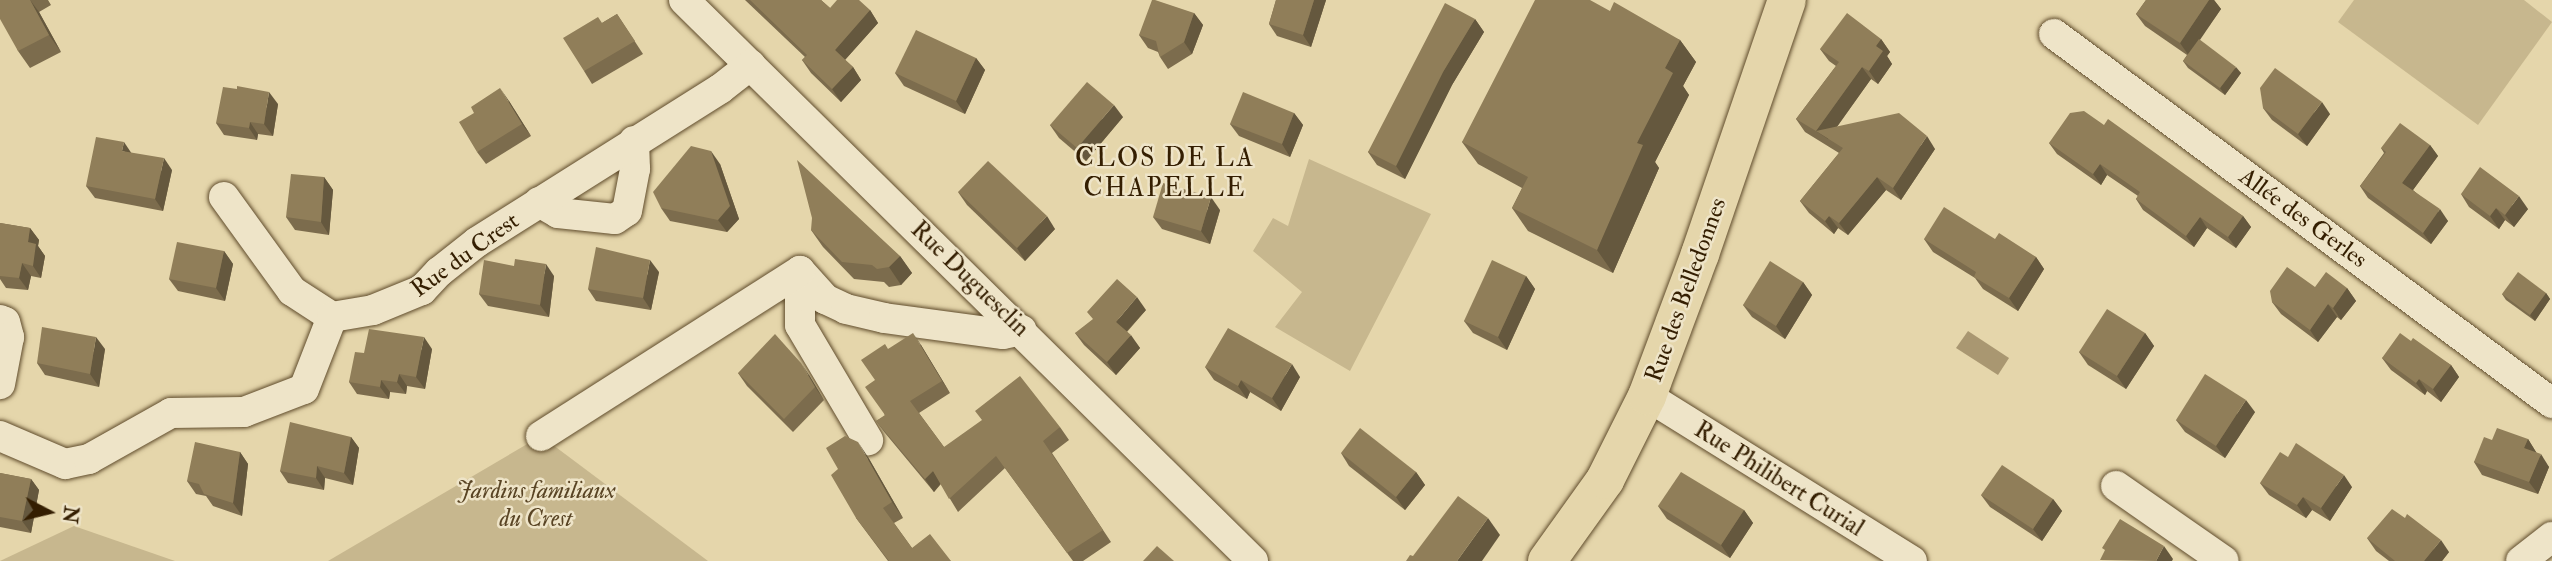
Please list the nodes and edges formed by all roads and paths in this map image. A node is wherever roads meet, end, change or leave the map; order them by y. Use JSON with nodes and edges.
{"nodes":[{"id":1,"x":684,"y":0,"type":"edge"},
{"id":2,"x":1787,"y":0,"type":"edge"},
{"id":3,"x":2054,"y":34,"type":"dead end"},
{"id":4,"x":751,"y":65,"type":"junction"},
{"id":5,"x":634,"y":141,"type":"junction"},
{"id":6,"x":224,"y":197,"type":"dead end"},
{"id":7,"x":539,"y":202,"type":"junction"},
{"id":8,"x":800,"y":271,"type":"junction"},
{"id":9,"x":332,"y":317,"type":"junction"},
{"id":10,"x":0,"y":320,"type":"edge"},
{"id":11,"x":1022,"y":330,"type":"junction"},
{"id":12,"x":0,"y":384,"type":"edge"},
{"id":13,"x":1647,"y":396,"type":"junction"},
{"id":14,"x":2552,"y":403,"type":"edge"},
{"id":15,"x":0,"y":436,"type":"edge"},
{"id":16,"x":541,"y":436,"type":"dead end"},
{"id":17,"x":867,"y":440,"type":"dead end"},
{"id":18,"x":2116,"y":485,"type":"dead end"},
{"id":19,"x":2552,"y":537,"type":"edge"},
{"id":20,"x":1253,"y":561,"type":"edge"},
{"id":21,"x":1547,"y":561,"type":"edge"},
{"id":22,"x":1912,"y":561,"type":"edge"},
{"id":23,"x":2224,"y":561,"type":"edge"},
{"id":24,"x":2521,"y":561,"type":"edge"}],
"edges":[{"from":1,"to":4,"type":"street","name":"Rue Duguesclin"},
{"from":2,"to":13,"type":"main road","name":"Rue des Belledonnes"},
{"from":3,"to":14,"type":"street","name":"Allée des Gerles"},
{"from":4,"to":5,"type":"street","name":"Rue du Crest"},
{"from":4,"to":11,"type":"street","name":"Rue Duguesclin"},
{"from":5,"to":7,"type":"street","name":"Rue du Crest"},
{"from":5,"to":7,"type":"street"},
{"from":6,"to":9,"type":"street"},
{"from":7,"to":9,"type":"street","name":"Rue du Crest"},
{"from":8,"to":11,"type":"street"},
{"from":8,"to":16,"type":"street"},
{"from":8,"to":17,"type":"street"},
{"from":9,"to":15,"type":"street"},
{"from":10,"to":12,"type":"street"},
{"from":11,"to":20,"type":"street","name":"Rue Duguesclin"},
{"from":13,"to":21,"type":"main road","name":"Rue des Belledonnes"},
{"from":13,"to":22,"type":"street","name":"Rue Philibert Curial"},
{"from":18,"to":23,"type":"street"},
{"from":19,"to":24,"type":"street"}]}
